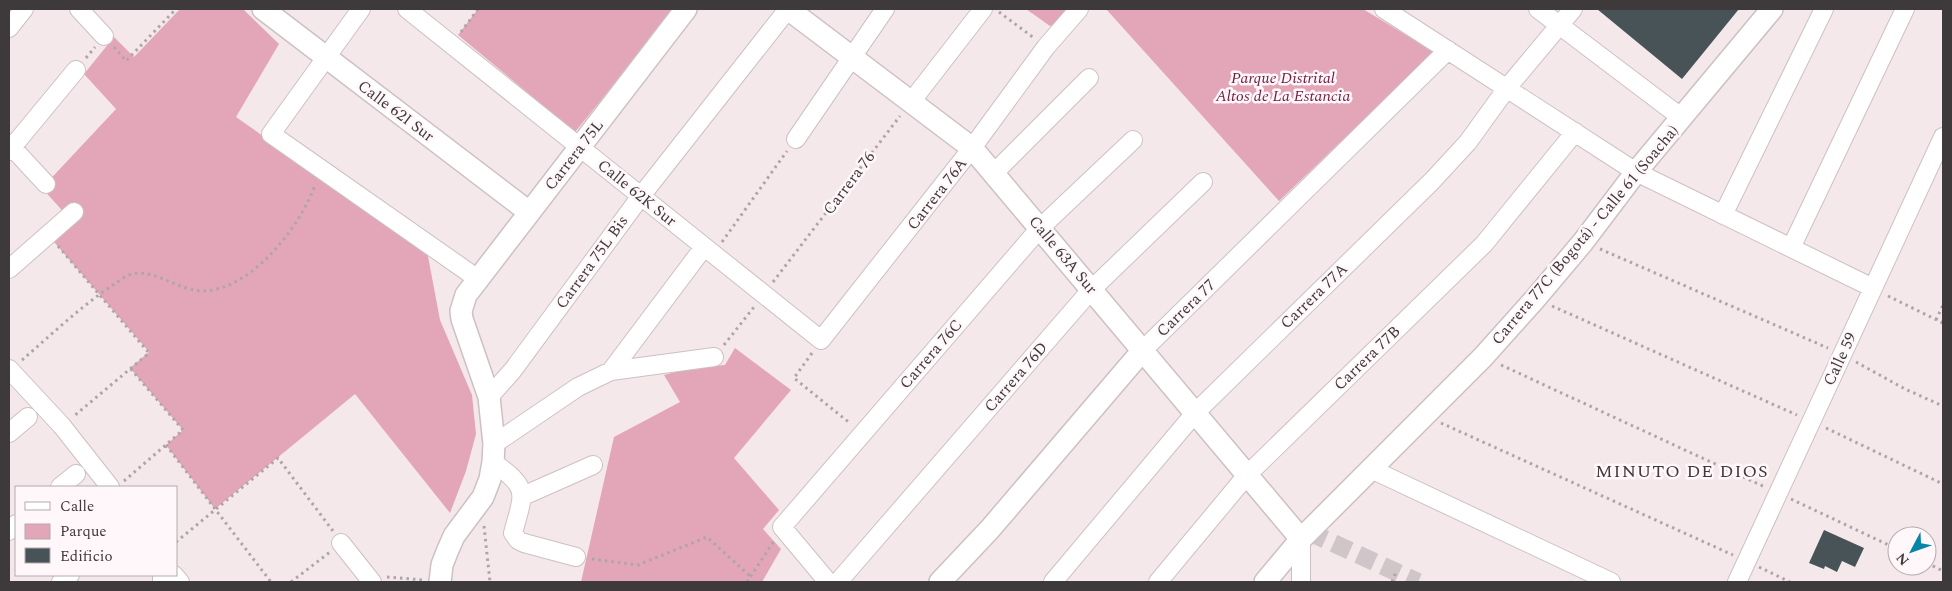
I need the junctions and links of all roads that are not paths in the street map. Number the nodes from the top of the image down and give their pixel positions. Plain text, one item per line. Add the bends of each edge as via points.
1 (24, 9) edge
2 (79, 9) edge
3 (263, 9) edge
4 (361, 9) edge
5 (407, 9) edge
6 (686, 9) edge
7 (788, 9) edge
8 (884, 9) edge
9 (983, 9) edge
10 (1079, 9) edge
11 (1384, 9) edge
12 (1538, 9) edge
13 (1573, 9) edge
14 (1772, 9) edge
15 (1824, 9) edge
16 (1905, 9) edge
17 (1560, 25) junction
18 (9, 28) edge
19 (104, 36) road end
20 (1448, 50) junction
21 (851, 56) junction
22 (326, 57) junction
23 (76, 70) road end
24 (1089, 78) dead end
25 (1507, 88) junction
26 (911, 102) junction
27 (1682, 118) junction
28 (1575, 132) junction
29 (1943, 136) edge
30 (796, 139) road end
31 (1133, 140) dead end
32 (10, 147) edge
33 (580, 147) junction
34 (972, 148) junction
35 (1636, 172) junction
36 (994, 173) junction
37 (1203, 182) dead end
38 (46, 184) dead end
39 (641, 196) junction
40 (74, 212) dead end
41 (530, 212) junction
42 (1723, 215) junction
43 (1040, 228) junction
44 (1791, 248) junction
45 (708, 250) junction
46 (9, 269) edge
47 (478, 279) junction
48 (1873, 288) junction
49 (1092, 290) junction
50 (821, 340) joint
51 (1143, 350) junction
52 (714, 357) road end
53 (9, 370) edge
54 (611, 371) junction
55 (489, 397) junction
56 (1195, 413) junction
57 (28, 416) dead end
58 (9, 433) edge
59 (494, 453) junction
60 (593, 466) dead end
61 (1371, 469) junction
62 (76, 474) dead end
63 (1247, 475) junction
64 (61, 486) edge
65 (109, 486) edge
66 (523, 496) junction
67 (1301, 540) junction
68 (341, 543) road end
69 (576, 557) road end
70 (370, 579) edge
71 (440, 582) edge
72 (828, 582) edge
73 (838, 582) edge
74 (940, 582) edge
75 (1053, 582) edge
76 (1158, 582) edge
77 (1265, 582) edge
78 (1301, 582) edge
79 (1611, 582) edge
80 (1737, 582) edge

1 - 18 street
2 - 19 street
3 - 22 street, Calle 62I Sur
4 - 22 street
5 - 33 street, Calle 62K Sur
6 - 33 street, Carrera 75L
7 - 21 street, Calle 63A Sur
7 - 39 street, Carrera 75L Bis
8 - 21 street
9 - 26 street
10 - 34 street, Carrera 76A via 1046,47
11 - 20 street
12 - 17 street
13 - 17 street, Carrera 77A
14 - 27 street, Carrera 77C (Bogotá) - Calle 61 (Soacha)
15 - 42 street
16 - 44 street
17 - 25 street, Carrera 77A
17 - 27 street
20 - 25 street
20 - 51 street, Carrera 77
21 - 26 street, Calle 63A Sur
21 - 30 street
22 - 41 street, Calle 62I Sur
22 - 47 street via 271,134
23 - 32 street
24 - 36 street
25 - 28 street
25 - 56 street, Carrera 77A via 1468,142 1432,181
26 - 34 street, Calle 63A Sur
27 - 35 street, Carrera 77C (Bogotá) - Calle 61 (Soacha)
28 - 35 street
28 - 63 street, Carrera 77B via 1484,244
29 - 48 street, Calle 59
31 - 43 street, Carrera 76C
32 - 38 street
33 - 39 street, Calle 62K Sur
33 - 41 street, Carrera 75L
34 - 36 street, Calle 63A Sur
34 - 50 street, Carrera 76A
35 - 42 street
35 - 61 street, Carrera 77C (Bogotá) - Calle 61 (Soacha) via 1535,299 1483,357
36 - 43 street, Calle 63A Sur
37 - 49 street, Carrera 76D
39 - 45 street, Calle 62K Sur
39 - 55 street, Carrera 75L Bis via 513,370
40 - 46 street
41 - 47 street, Carrera 75L
42 - 44 street
43 - 49 street, Calle 63A Sur
43 - 72 street, Carrera 76C via 782,527
44 - 48 street
45 - 50 street, Calle 62K Sur
45 - 54 street
47 - 55 street, Carrera 75L via 463,302 462,319
48 - 80 street, Calle 59
49 - 51 street, Calle 63A Sur
49 - 73 street, Carrera 76D
51 - 56 street, Calle 63A Sur
51 - 74 street, Carrera 77 via 990,529
52 - 54 street
53 - 65 street via 62,426
54 - 59 street via 578,387
55 - 59 street
56 - 63 street, Calle 63A Sur
56 - 75 street, Carrera 77A
57 - 58 street
59 - 66 street via 518,484
59 - 71 street via 483,497 454,536 442,566
60 - 66 street
61 - 67 street, Carrera 77C (Bogotá) - Calle 61 (Soacha)
61 - 79 street
62 - 64 street
63 - 67 street, Calle 63A Sur
63 - 76 street, Carrera 77B
66 - 69 street via 513,533 518,540
67 - 77 street, Carrera 77C (Bogotá) - Calle 61 (Soacha)
67 - 78 street
68 - 70 street

